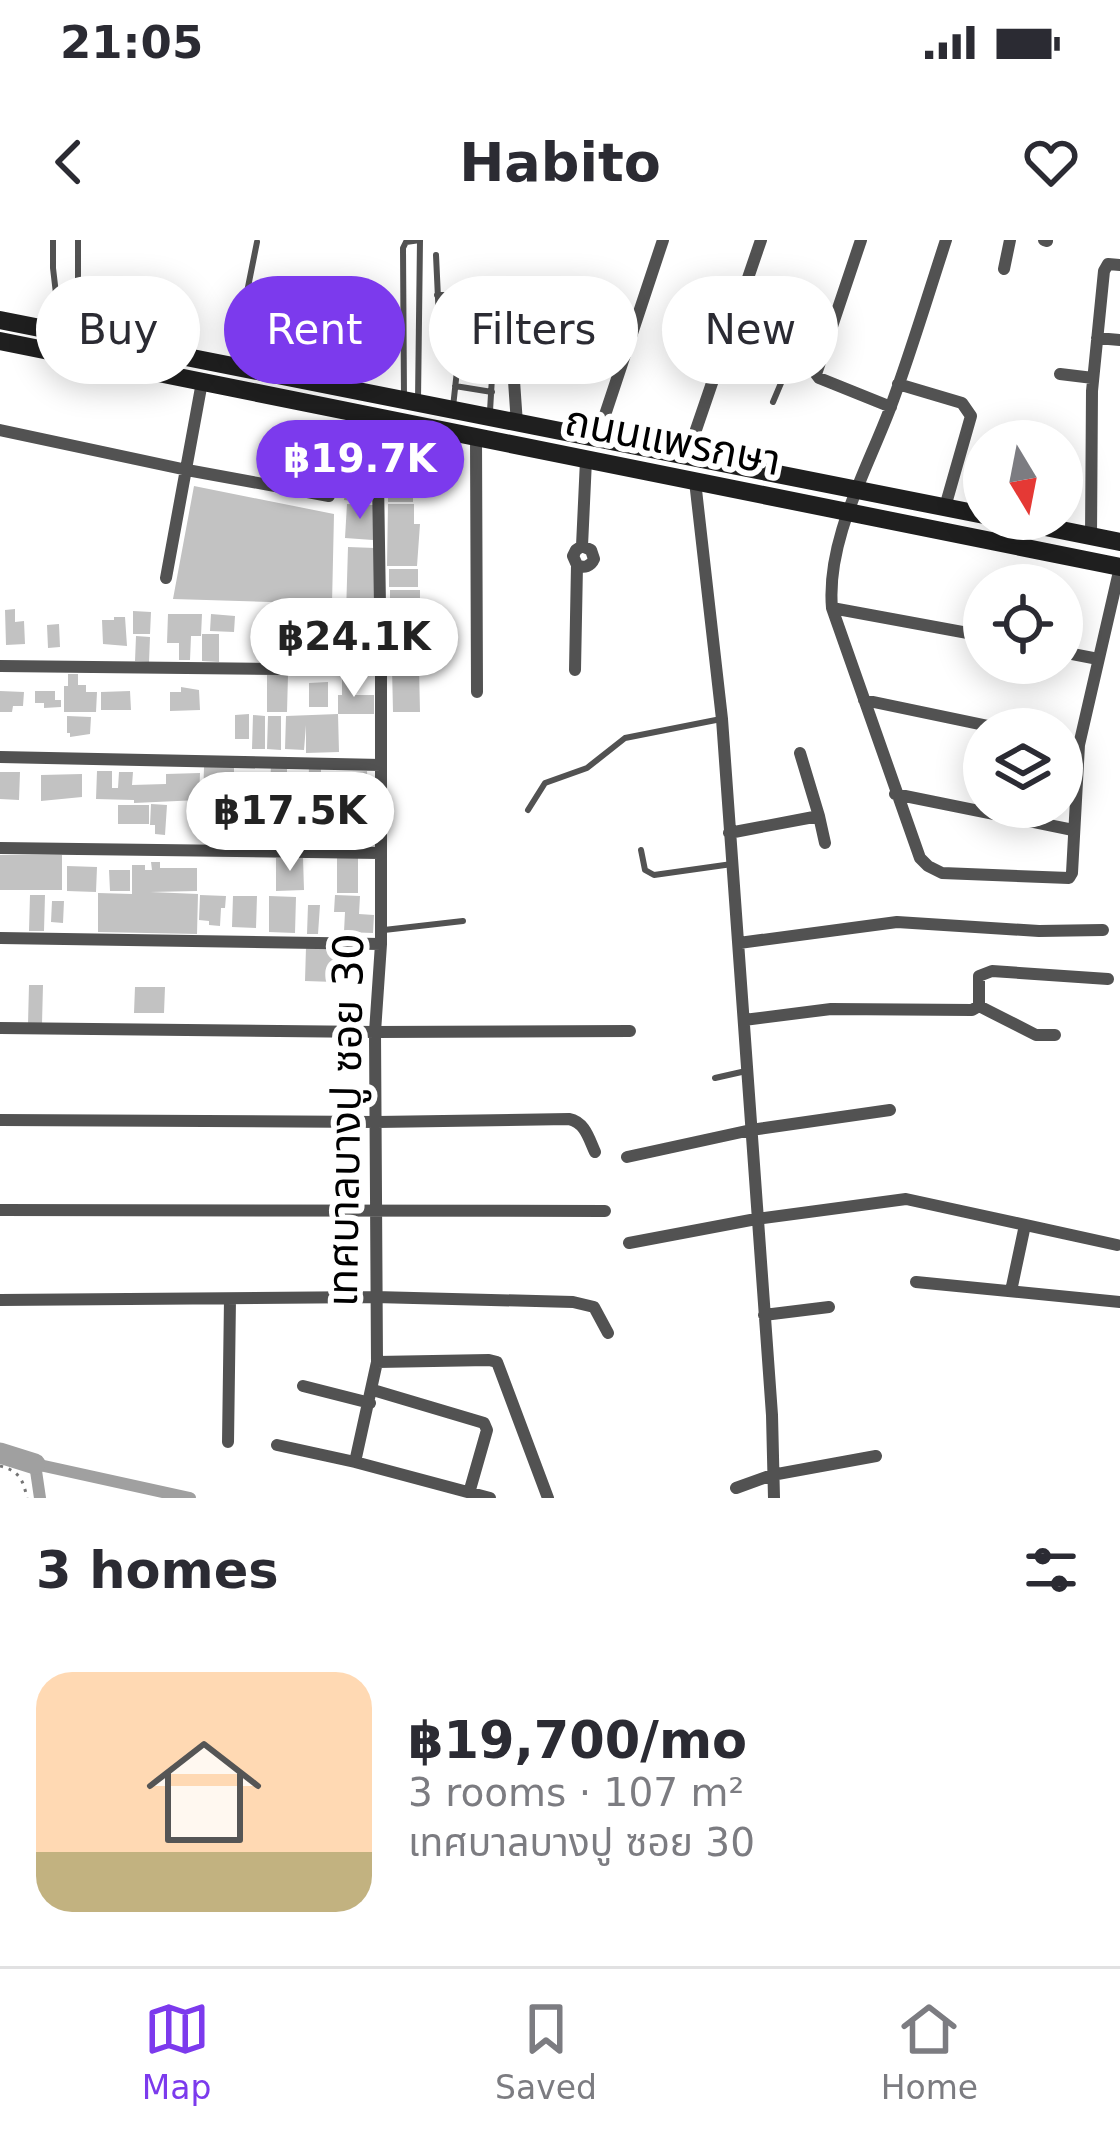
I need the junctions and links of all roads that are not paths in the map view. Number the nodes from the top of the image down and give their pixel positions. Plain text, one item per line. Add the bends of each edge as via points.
1 (53, 240) edge
2 (78, 240) edge
3 (420, 240) edge
4 (663, 240) edge
5 (760, 240) edge
6 (861, 240) edge
7 (946, 240) edge
8 (1010, 240) edge
9 (257, 242) edge
10 (436, 255) dead end
11 (1120, 266) edge
12 (1004, 269) dead end
13 (55, 276) edge
14 (75, 276) edge
15 (250, 276) edge
16 (437, 276) edge
17 (838, 305) edge
18 (0, 320) edge
19 (36, 327) edge
20 (1097, 338) junction
21 (0, 340) edge
22 (1120, 340) edge
23 (1060, 374) dead end
24 (1093, 378) junction
25 (202, 382) junction
26 (319, 384) edge
27 (492, 384) edge
28 (514, 384) edge
29 (781, 384) edge
30 (834, 384) edge
31 (898, 384) junction
32 (455, 386) joint
33 (492, 392) junction
34 (773, 402) dead end
35 (411, 403) junction
36 (891, 407) junction
37 (453, 410) junction
38 (377, 417) junction
39 (490, 419) junction
40 (517, 424) junction
41 (0, 430) edge
42 (476, 437) junction
43 (597, 440) junction
44 (687, 456) junction
45 (586, 460) junction
46 (187, 470) junction
47 (695, 481) junction
48 (856, 490) junction
49 (329, 496) dead end
50 (945, 507) junction
51 (963, 510) edge
52 (847, 512) junction
53 (1083, 534) edge
54 (1091, 536) junction
55 (1120, 542) edge
56 (1120, 567) edge
57 (166, 578) dead end
58 (832, 608) junction
59 (963, 632) edge
60 (1083, 656) edge
61 (1097, 659) junction
62 (0, 666) edge
63 (381, 670) junction
64 (575, 670) dead end
65 (477, 692) dead end
66 (864, 700) junction
67 (722, 719) junction
68 (963, 721) edge
69 (1083, 726) edge
70 (800, 753) dead end
71 (0, 757) edge
72 (380, 765) junction
73 (895, 794) junction
74 (528, 810) dead end
75 (819, 816) junction
76 (1073, 830) joint
77 (730, 833) junction
78 (825, 843) dead end
79 (0, 848) edge
80 (641, 850) dead end
81 (380, 853) junction
82 (732, 864) junction
83 (464, 921) dead end
84 (1102, 930) dead end
85 (381, 937) junction
86 (0, 938) edge
87 (739, 943) junction
88 (1108, 979) dead end
89 (979, 1006) junction
90 (744, 1020) junction
91 (0, 1028) edge
92 (631, 1031) dead end
93 (375, 1032) junction
94 (1055, 1035) dead end
95 (747, 1071) junction
96 (715, 1078) dead end
97 (890, 1110) dead end
98 (0, 1120) edge
99 (377, 1122) junction
100 (751, 1130) junction
101 (595, 1152) dead end
102 (627, 1157) dead end
103 (0, 1210) edge
104 (605, 1211) dead end
105 (378, 1212) junction
106 (756, 1219) junction
107 (1024, 1225) junction
108 (628, 1243) dead end
109 (1117, 1245) edge
110 (916, 1282) dead end
111 (1011, 1291) junction
112 (375, 1297) junction
113 (230, 1299) junction
114 (0, 1300) edge
115 (1119, 1302) edge
116 (829, 1306) dead end
117 (764, 1315) junction
118 (608, 1333) dead end
119 (377, 1362) junction
120 (303, 1386) dead end
121 (371, 1396) junction
122 (228, 1442) dead end
123 (277, 1445) dead end
124 (876, 1456) dead end
125 (355, 1462) junction
126 (772, 1475) junction
127 (736, 1488) dead end
128 (469, 1493) junction
129 (490, 1498) edge
130 (548, 1498) edge
131 (774, 1498) edge

1 - 13 lane
2 - 14 lane
3 - 35 lane
3 - 35 lane via 403,248
4 - 43 street
5 - 44 street
6 - 17 street
7 - 31 street
8 - 12 street
9 - 15 lane
10 - 16 lane
11 - 20 street via 1105,267
18 - 19 main road, ถนนแพรกษา
20 - 22 street
20 - 24 street
21 - 25 main road, ถนนแพรกษา
23 - 24 street
24 - 54 street
25 - 38 main road, ถนนแพรกษา
25 - 46 street
26 - 35 main road, ถนนแพรกษา
27 - 33 lane
28 - 40 street
29 - 34 lane
30 - 36 street
31 - 36 street
31 - 50 street via 962,403 971,416
32 - 33 lane
32 - 37 lane
33 - 39 lane
35 - 37 main road, ถนนแพรกษา
36 - 48 street
37 - 39 main road, ถนนแพรกษา
38 - 42 main road, ถนนแพรกษา
38 - 63 street, เทศบาลบางปู ซอย 30
39 - 40 main road, ถนนแพรกษา
40 - 43 main road, ถนนแพรกษา
41 - 46 street
42 - 45 main road, ถนนแพรกษา
42 - 65 street
43 - 44 main road, ถนนแพรกษา
44 - 48 main road, ถนนแพรกษา
45 - 47 main road, ถนนแพรกษา
45 - 64 street via 582,546 573,560
46 - 49 street
46 - 57 street
47 - 52 main road, ถนนแพรกษา
47 - 67 street
48 - 50 main road, ถนนแพรกษา
48 - 52 street
50 - 51 main road, ถนนแพรกษา
52 - 56 main road, ถนนแพรกษา
52 - 58 street
53 - 54 main road
54 - 55 main road
56 - 61 street
58 - 59 street
58 - 66 street
60 - 61 street
61 - 69 street
62 - 63 street
63 - 72 street, เทศบาลบางปู ซอย 30
66 - 68 street
66 - 73 street
67 - 74 lane via 625,738 597,762 544,783
67 - 77 street
70 - 75 street
71 - 72 street
72 - 81 street, เทศบาลบางปู ซอย 30
73 - 76 street
73 - 76 street via 920,858 943,873 1064,880 1072,873
75 - 77 street
75 - 78 street
77 - 82 street
79 - 81 street
80 - 82 lane via 654,875
81 - 85 street, เทศบาลบางปู ซอย 30
82 - 87 street
83 - 85 lane
84 - 87 street via 897,922
85 - 86 street
85 - 93 street, เทศบาลบางปู ซอย 30
87 - 90 street
88 - 89 street via 984,972
89 - 90 street
89 - 94 street via 1036,1035
90 - 95 street
91 - 93 street
92 - 93 street
93 - 99 street, เทศบาลบางปู ซอย 30
95 - 96 lane
95 - 100 street
97 - 100 street
98 - 99 street
99 - 101 street via 569,1119 582,1125
99 - 105 street, เทศบาลบางปู ซอย 30
100 - 102 street
100 - 106 street
103 - 105 street
104 - 105 street
105 - 112 street, เทศบาลบางปู ซอย 30
106 - 107 street via 906,1199
106 - 108 street
106 - 117 street
107 - 109 street
107 - 111 street
110 - 111 street
111 - 115 street
112 - 113 street
112 - 118 street via 573,1302 594,1307
112 - 119 street, เทศบาลบางปู ซอย 30
113 - 114 street
113 - 122 street
116 - 117 street
117 - 126 street
119 - 121 street, เทศบาลบางปู ซอย 30
119 - 130 street via 497,1362
120 - 121 street
121 - 125 street, เทศบาลบางปู ซอย 30
121 - 128 street via 484,1424
123 - 125 street
124 - 126 street
125 - 128 street
126 - 127 street
126 - 131 street
128 - 129 street

